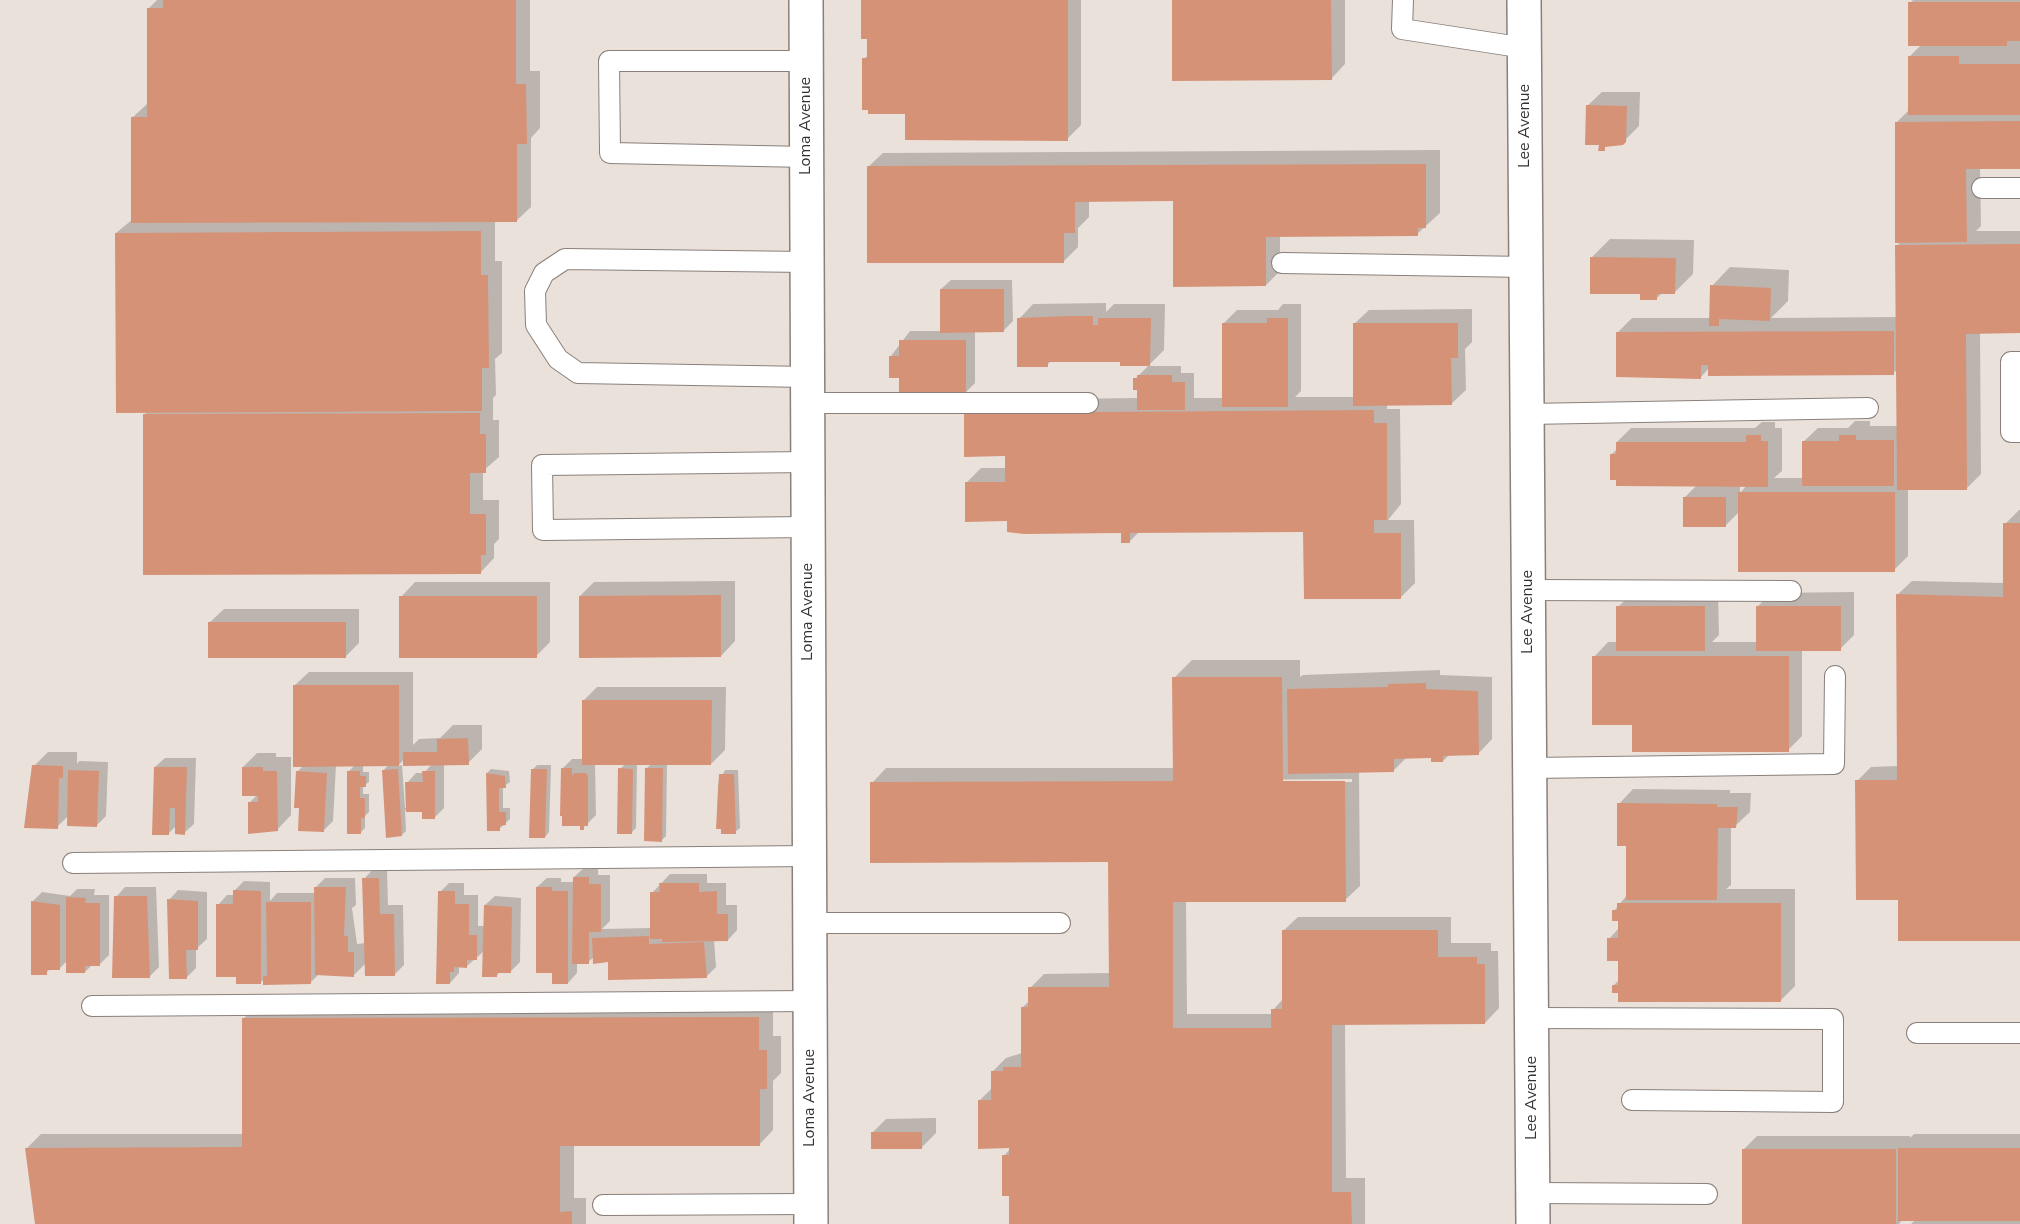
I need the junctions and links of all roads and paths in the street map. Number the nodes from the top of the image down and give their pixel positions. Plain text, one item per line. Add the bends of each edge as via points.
1 (806, 0) edge
2 (1403, 0) edge
3 (1524, 0) edge
4 (1525, 48) junction
5 (806, 61) junction
6 (807, 157) junction
7 (1982, 188) dead end
8 (2020, 188) edge
9 (807, 262) junction
10 (1282, 263) dead end
11 (1526, 267) junction
12 (2020, 362) edge
13 (807, 390) junction
14 (1088, 403) dead end
15 (1868, 408) dead end
16 (1527, 414) junction
17 (2020, 432) edge
18 (808, 462) junction
19 (807, 527) junction
20 (1528, 590) junction
21 (1791, 591) dead end
22 (1835, 676) dead end
23 (1530, 768) junction
24 (810, 856) junction
25 (73, 863) dead end
26 (810, 923) junction
27 (1060, 923) dead end
28 (810, 1001) junction
29 (92, 1006) dead end
30 (1532, 1018) junction
31 (1917, 1033) dead end
32 (2020, 1033) edge
33 (1632, 1100) dead end
34 (1707, 1194) dead end
35 (603, 1205) dead end
36 (1533, 1209) edge
37 (811, 1214) edge

1 - 5 street, Loma Avenue
2 - 4 lane via 1402,29
3 - 4 street, Lee Avenue
4 - 11 street, Lee Avenue
5 - 6 street, Loma Avenue
5 - 6 lane via 609,61 610,153
6 - 9 street, Loma Avenue
7 - 8 lane
9 - 13 street, Loma Avenue
9 - 13 lane via 565,259 544,273 535,291 536,325 558,359 578,373
10 - 11 lane
11 - 16 street, Lee Avenue
12 - 17 lane via 2011,362 2011,432
13 - 14 lane
13 - 18 street, Loma Avenue
15 - 16 lane
16 - 20 street, Lee Avenue
18 - 19 street, Loma Avenue
18 - 19 lane via 542,465 543,530
19 - 24 street, Loma Avenue
20 - 21 lane
20 - 23 street, Lee Avenue
22 - 23 lane via 1834,764
23 - 30 street, Lee Avenue
24 - 25 lane
24 - 26 street, Loma Avenue
26 - 27 lane
26 - 28 street, Loma Avenue
28 - 29 lane
28 - 37 street, Loma Avenue
30 - 33 lane via 1833,1019 1833,1102
30 - 36 street, Lee Avenue
31 - 32 lane
34 - 36 lane
35 - 37 lane

